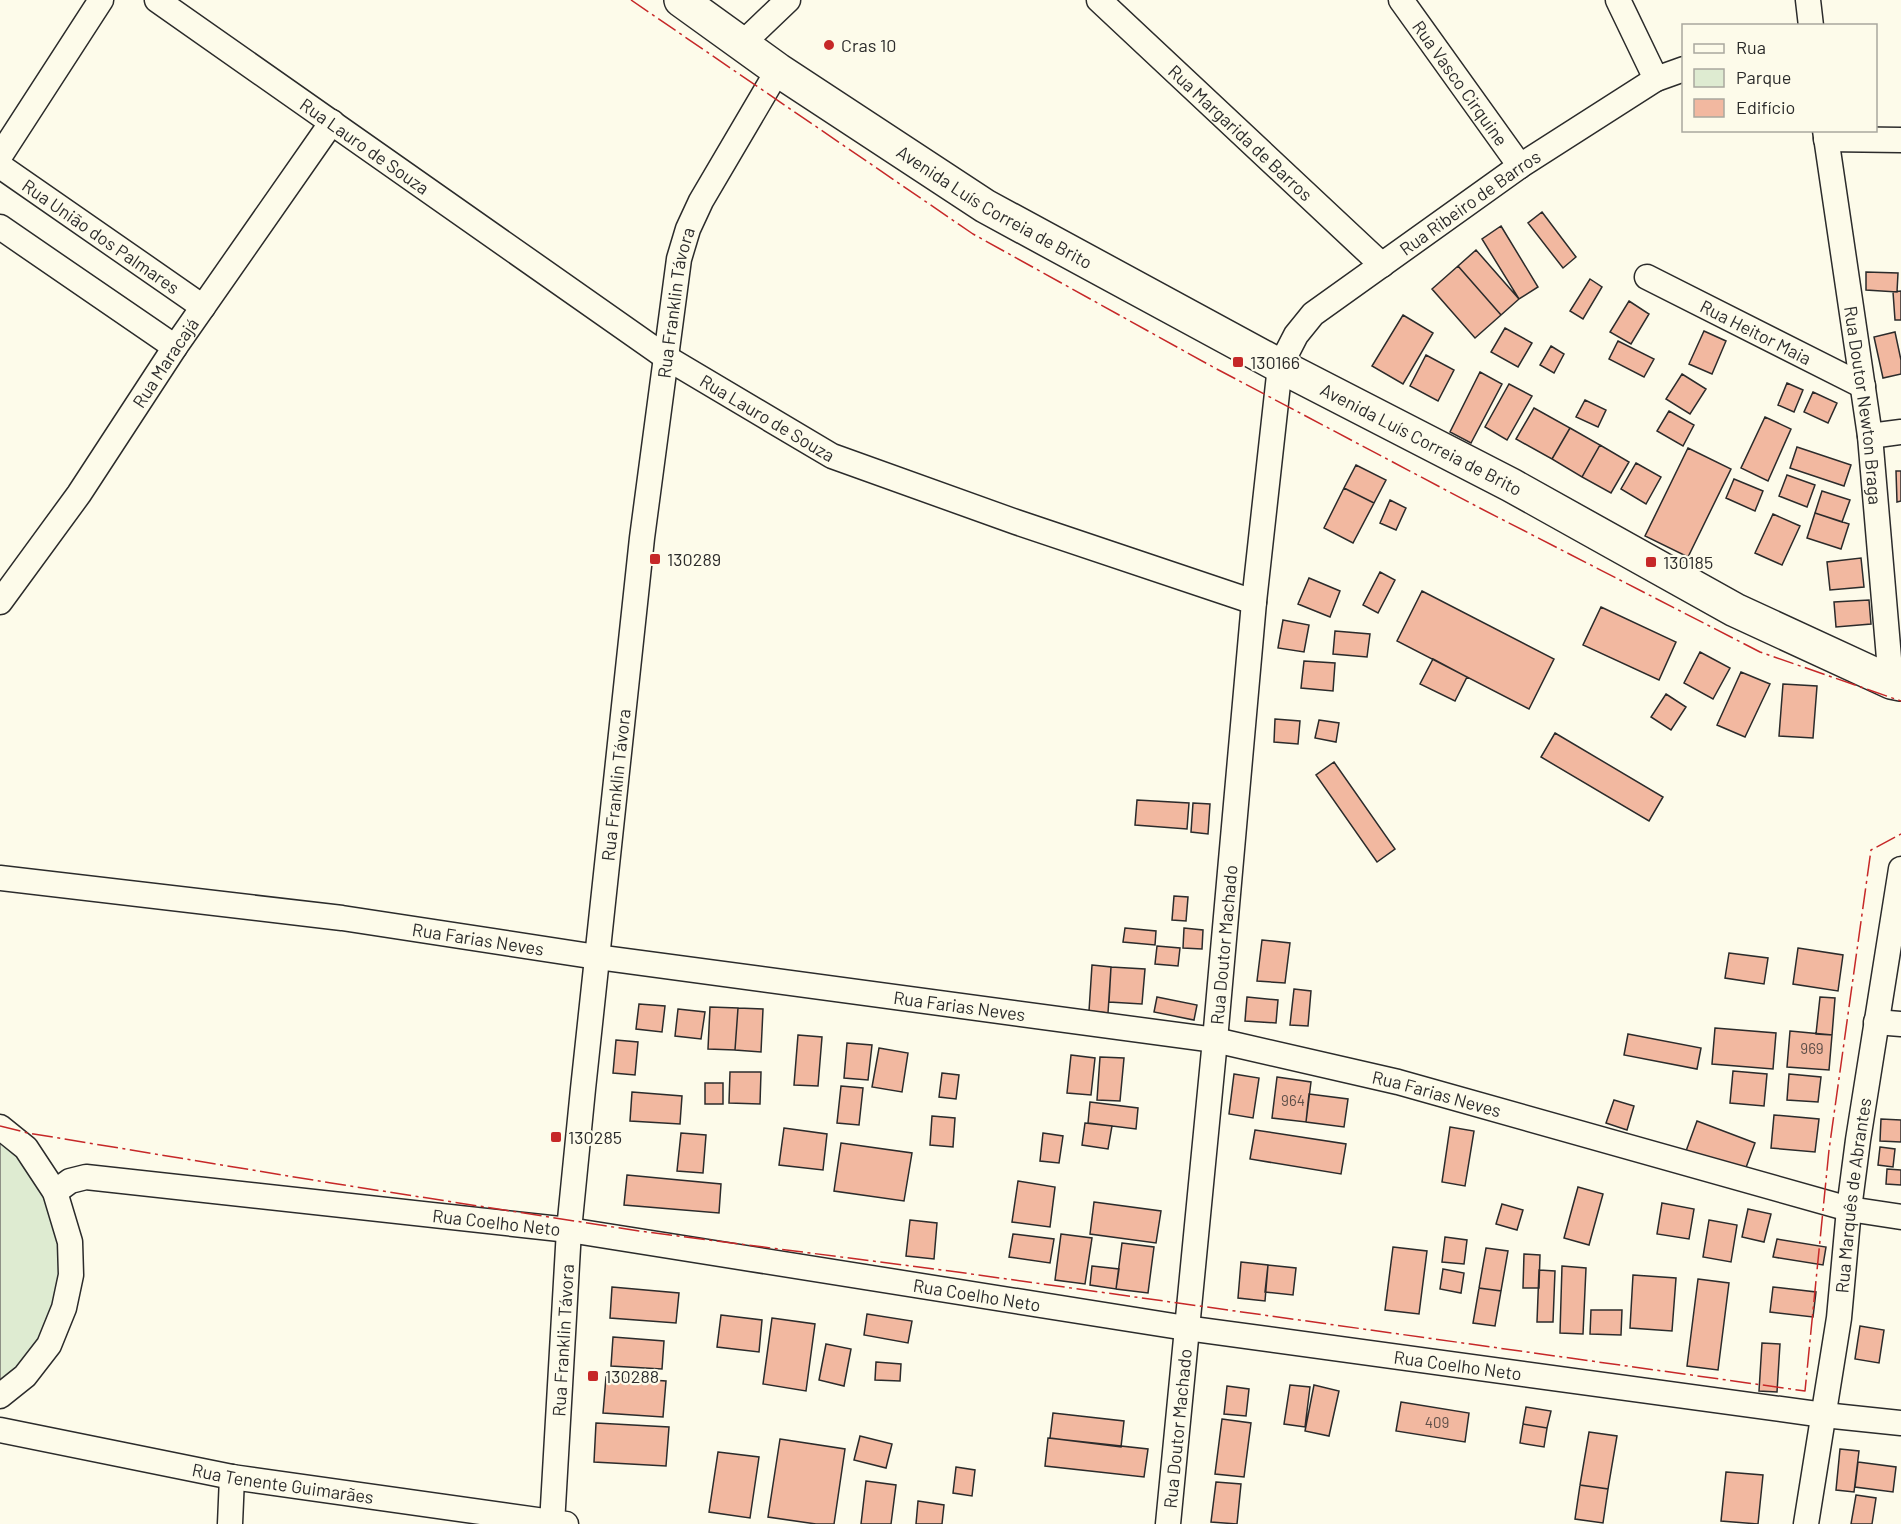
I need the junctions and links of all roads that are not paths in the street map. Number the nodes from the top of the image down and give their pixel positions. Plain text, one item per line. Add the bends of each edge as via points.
1 (101, 0) edge
2 (157, 0) edge
3 (681, 0) edge
4 (788, 0) edge
5 (1099, 0) edge
6 (1401, 0) edge
7 (1618, 0) edge
8 (1808, 0) edge
9 (1811, 24) edge
10 (742, 44) junction
11 (1682, 69) edge
12 (778, 70) junction
13 (1656, 79) junction
14 (332, 123) junction
15 (1826, 135) edge
16 (1901, 140) edge
17 (0, 156) edge
18 (0, 166) edge
19 (1520, 166) junction
20 (0, 227) edge
21 (1382, 265) junction
22 (1647, 277) dead end
23 (203, 307) junction
24 (175, 347) junction
25 (667, 358) junction
26 (1280, 366) junction
27 (1863, 386) junction
28 (1901, 432) edge
29 (1870, 436) junction
30 (0, 602) edge
31 (1254, 602) junction
32 (1896, 683) edge
33 (1901, 868) edge
34 (0, 879) edge
35 (597, 957) junction
36 (1876, 1022) junction
37 (1901, 1024) edge
38 (1215, 1040) junction
39 (0, 1126) edge
40 (56, 1191) junction
41 (1849, 1209) junction
42 (1901, 1217) edge
43 (569, 1230) junction
44 (1186, 1328) junction
45 (0, 1396) edge
46 (1824, 1415) junction
47 (1901, 1422) edge
48 (0, 1430) edge
49 (232, 1478) junction
50 (558, 1523) edge
51 (230, 1524) edge
52 (1168, 1524) edge
53 (1806, 1524) edge

1 - 17 street
2 - 14 street, Rua Lauro de Souza
3 - 10 main road, Avenida Luís Correia de Brito
4 - 10 street
5 - 21 street, Rua Margarida de Barros
6 - 19 street, Rua Vasco Cirquine
7 - 13 street
8 - 9 street
10 - 12 main road, Avenida Luís Correia de Brito
11 - 13 street, Rua Ribeiro de Barros
12 - 25 street, Rua Franklin Távora via 688,229 679,260
12 - 26 main road, Avenida Luís Correia de Brito via 985,206
13 - 19 street, Rua Ribeiro de Barros
14 - 23 street, Rua Maracajá
14 - 25 street, Rua Lauro de Souza
15 - 16 street
15 - 27 street, Rua Doutor Newton Braga
18 - 23 street, Rua União dos Palmares
19 - 21 street, Rua Ribeiro de Barros
20 - 24 street
21 - 26 street, Rua Ribeiro de Barros via 1312,314
22 - 27 street, Rua Heitor Maia
23 - 24 street, Rua Maracajá
24 - 30 street, Rua Maracajá via 79,494
25 - 31 street, Rua Lauro de Souza via 832,456
25 - 35 street, Rua Franklin Távora via 642,538
26 - 31 street, Rua Doutor Machado
26 - 32 main road, Avenida Luís Correia de Brito via 1511,485 1735,610
27 - 29 street, Rua Doutor Newton Braga
28 - 29 street
29 - 32 street, Rua Doutor Newton Braga
31 - 38 street, Rua Doutor Machado
33 - 36 street, Rua Marquês de Abrantes
34 - 35 street, Rua Farias Neves via 342,918
35 - 38 street, Rua Farias Neves
35 - 43 street, Rua Franklin Távora
36 - 37 street
36 - 41 street, Rua Marquês de Abrantes
38 - 41 street, Rua Farias Neves via 1398,1082
38 - 44 street, Rua Doutor Machado
39 - 40 street via 26,1148
40 - 43 street, Rua Coelho Neto via 70,1181 86,1177
40 - 45 street via 70,1242 71,1275 64,1308 49,1345 25,1376
41 - 42 street, Rua Farias Neves
41 - 46 street, Rua Marquês de Abrantes via 1839,1318
43 - 44 street, Rua Coelho Neto
43 - 50 street, Rua Franklin Távora
44 - 46 street, Rua Coelho Neto
44 - 52 street, Rua Doutor Machado
46 - 47 street, Rua Coelho Neto
46 - 53 street, Rua Marquês de Abrantes
48 - 49 street, Rua Tenente Guimarães
49 - 50 street, Rua Tenente Guimarães
49 - 51 street

